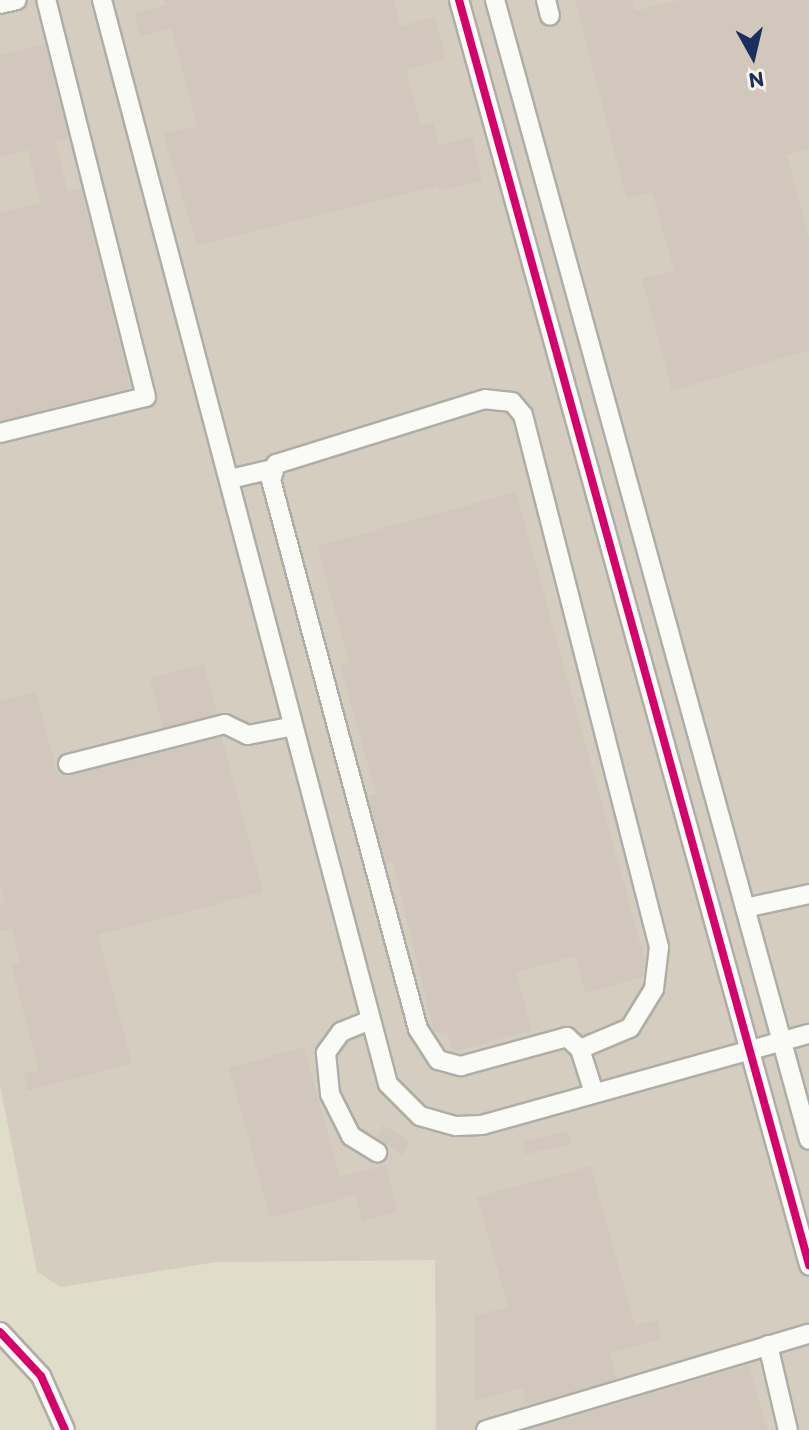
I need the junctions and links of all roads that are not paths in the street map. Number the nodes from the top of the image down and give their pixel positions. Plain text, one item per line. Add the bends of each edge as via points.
1 (17, 0) edge
2 (46, 0) edge
3 (102, 0) edge
4 (459, 0) edge
5 (495, 0) edge
6 (0, 4) edge
7 (565, 254) junction
8 (530, 263) junction
9 (0, 433) edge
10 (273, 469) junction
11 (230, 479) junction
12 (289, 727) junction
13 (68, 764) dead end
14 (809, 894) edge
15 (745, 908) junction
16 (368, 1021) junction
17 (809, 1034) edge
18 (782, 1042) junction
19 (580, 1049) junction
20 (750, 1051) junction
21 (594, 1093) junction
22 (809, 1140) edge
23 (377, 1152) dead end
24 (809, 1265) edge
25 (0, 1332) edge
26 (809, 1334) edge
27 (768, 1345) junction
28 (65, 1430) edge
29 (486, 1430) edge
30 (788, 1430) edge

1 - 6 street
2 - 9 street via 146,397
3 - 11 street
4 - 8 street
5 - 7 street
7 - 8 street
7 - 15 street
8 - 20 street
10 - 11 street
10 - 19 street via 271,480 418,1029 438,1060 450,1065 554,1038 567,1037
10 - 19 street via 285,460 485,399 512,402 523,415 659,947 654,989 630,1028
11 - 12 street
12 - 13 street via 248,735 225,724
12 - 16 street
14 - 15 street
15 - 18 street
16 - 21 street via 388,1084 412,1111 436,1122 482,1125
16 - 23 street via 341,1032 326,1053 330,1094 351,1136
17 - 18 street
18 - 20 street
18 - 22 street
19 - 21 street
20 - 21 street
20 - 24 street
25 - 28 street via 41,1376
26 - 27 street
27 - 29 street
27 - 30 street

